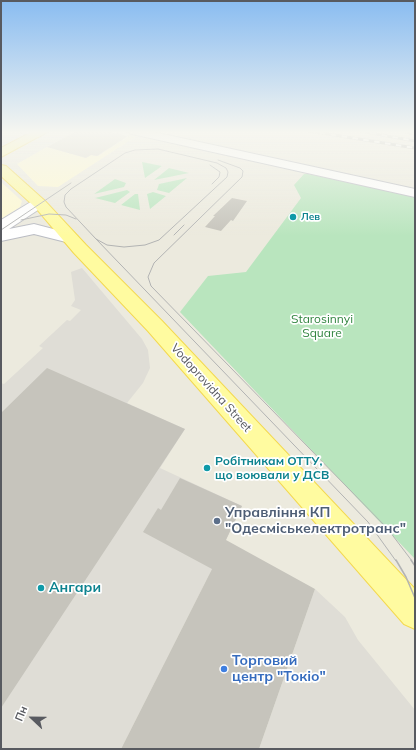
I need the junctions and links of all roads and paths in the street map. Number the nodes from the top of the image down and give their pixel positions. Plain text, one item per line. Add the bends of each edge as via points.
1 (292, 166) edge
2 (1, 169) edge
3 (415, 193) edge
4 (39, 203) junction
5 (1, 227) edge
6 (1, 236) edge
7 (70, 238) junction
8 (415, 613) edge

1 - 3 main road
2 - 4 main road, Vodoprovidna Street
4 - 5 main road
4 - 7 main road, Vodoprovidna Street
6 - 7 main road via 34,229
7 - 8 main road, Vodoprovidna Street via 155,326

